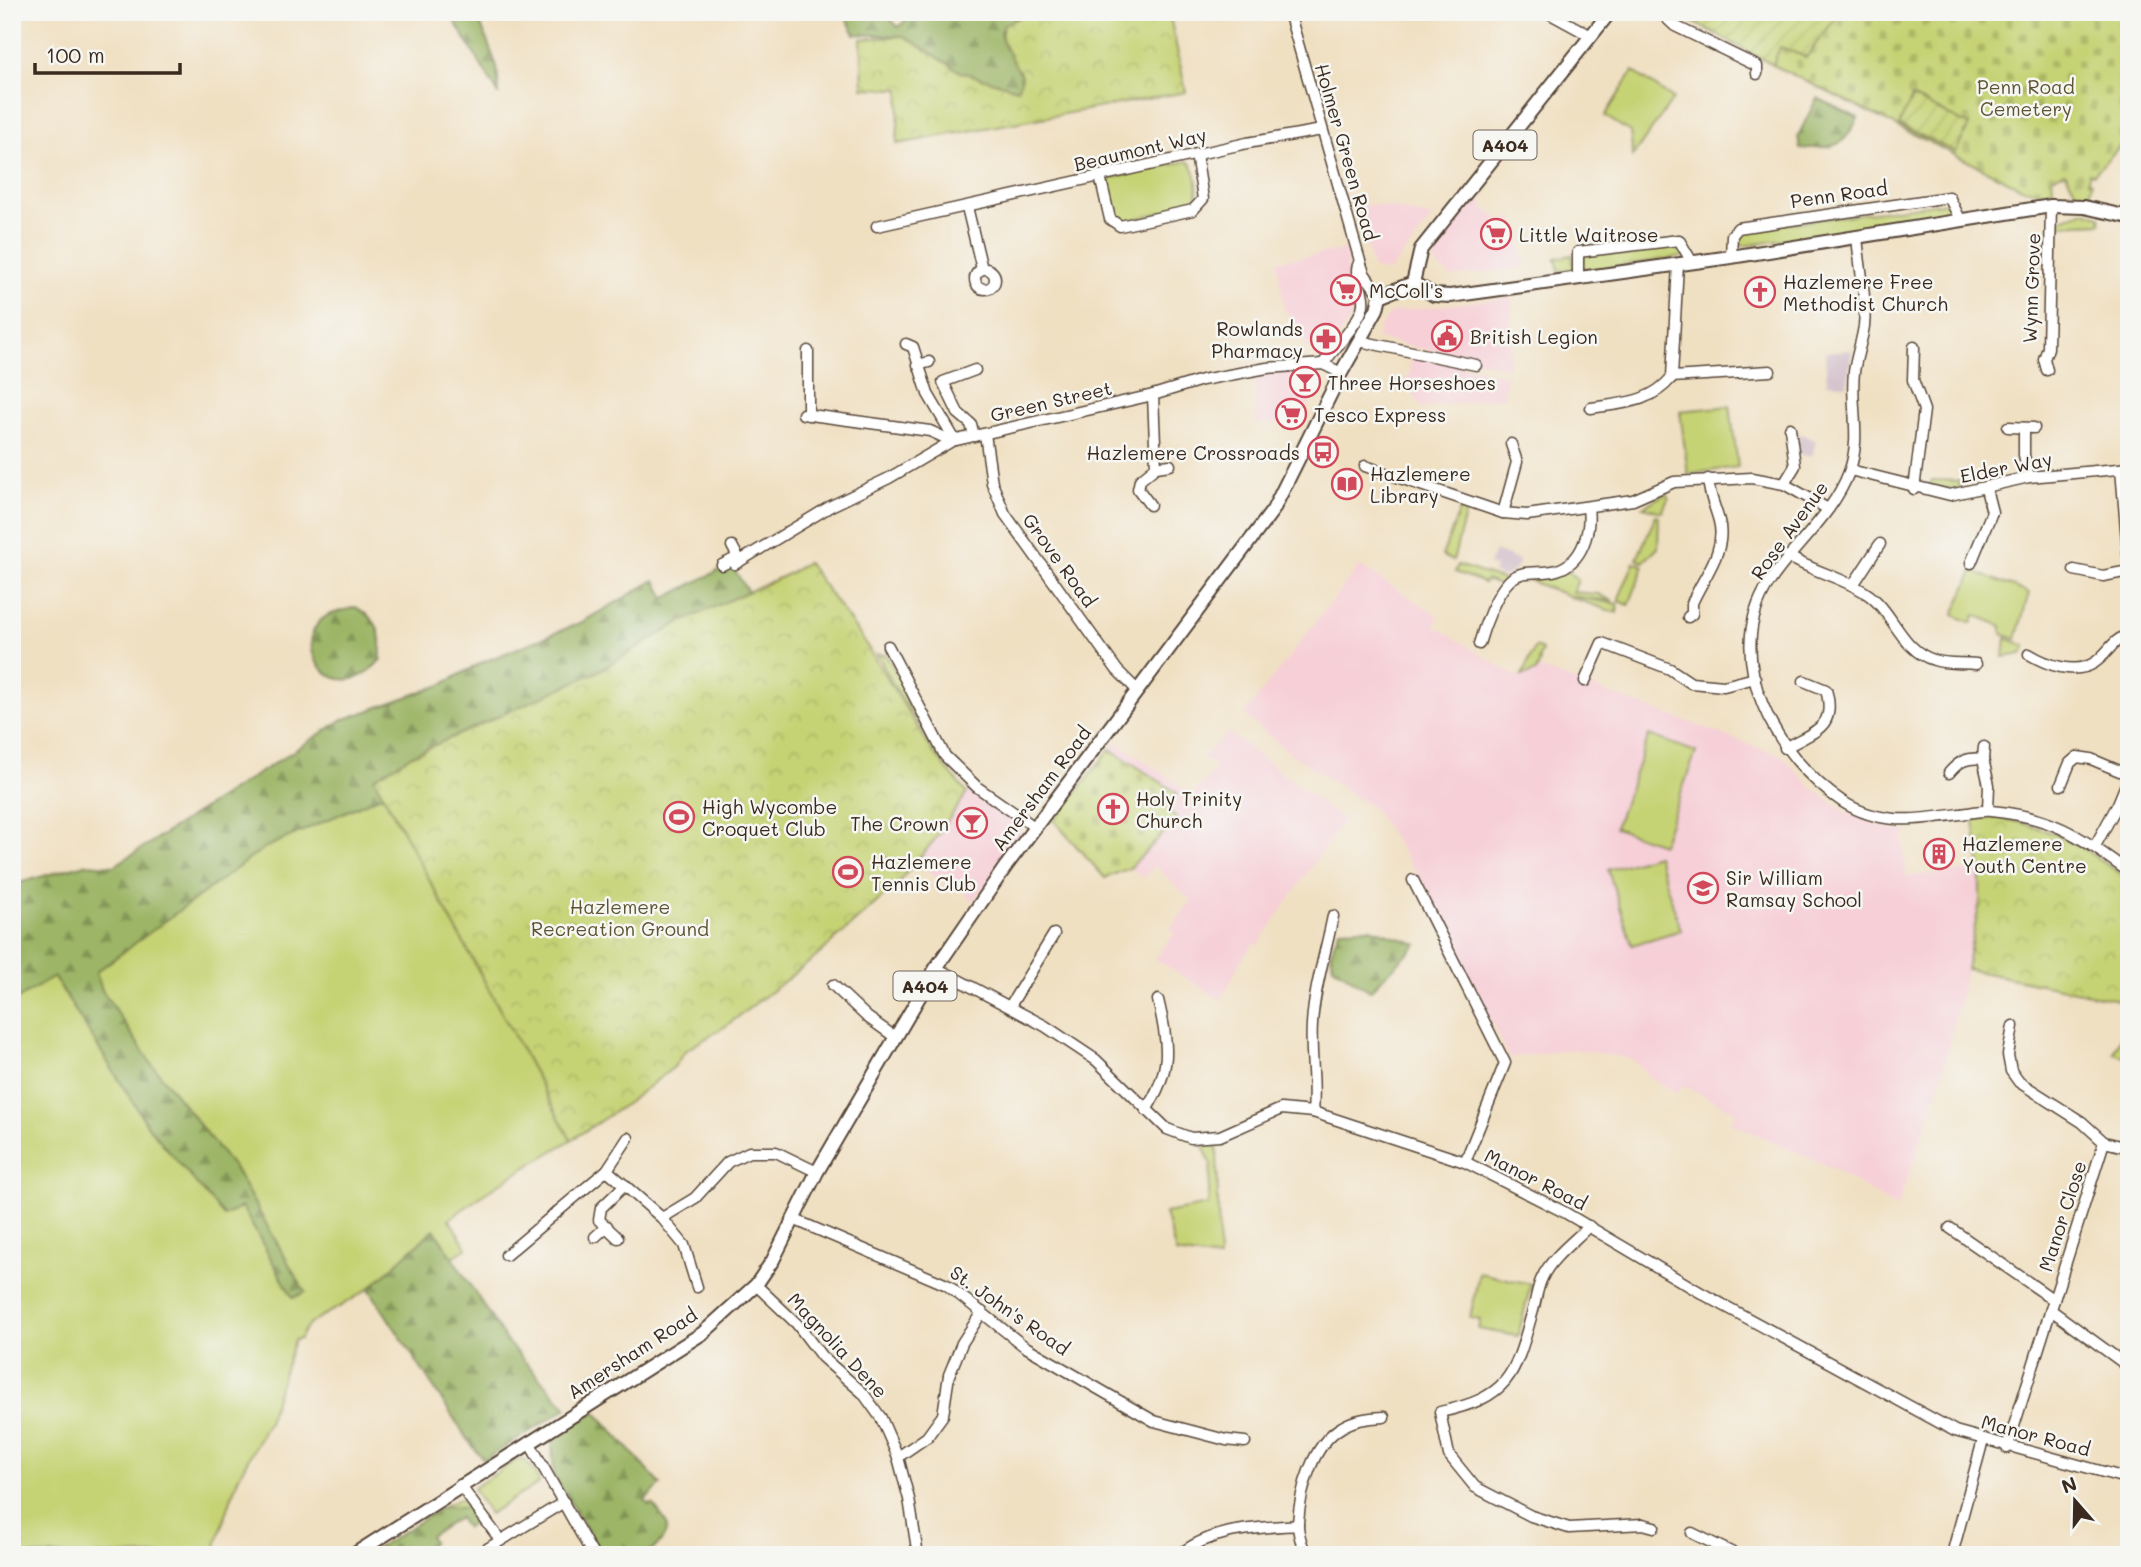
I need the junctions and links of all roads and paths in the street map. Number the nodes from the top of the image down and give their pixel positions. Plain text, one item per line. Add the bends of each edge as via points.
1 (1289, 12) edge
2 (1546, 12) edge
3 (1610, 12) edge
4 (1660, 12) edge
5 (1591, 36) junction
6 (1757, 74) dead end
7 (1322, 130) junction
8 (1196, 154) junction
9 (1100, 176) junction
10 (2051, 206) junction
11 (967, 207) junction
12 (2129, 218) edge
13 (1961, 221) junction
14 (877, 226) dead end
15 (1857, 236) junction
16 (1731, 257) junction
17 (1360, 261) junction
18 (1692, 262) junction
19 (1678, 264) junction
20 (982, 269) dead end
21 (1578, 278) junction
22 (1413, 283) junction
23 (1380, 296) junction
24 (1359, 341) junction
25 (906, 344) dead end
26 (1914, 347) dead end
27 (808, 351) dead end
28 (929, 362) dead end
29 (1323, 364) junction
30 (918, 365) junction
31 (1476, 365) dead end
32 (975, 370) dead end
33 (2047, 370) dead end
34 (1770, 371) dead end
35 (1340, 373) junction
36 (1672, 377) junction
37 (1153, 395) junction
38 (1591, 408) dead end
39 (2008, 426) dead end
40 (1790, 428) dead end
41 (980, 435) junction
42 (954, 441) junction
43 (1511, 444) dead end
44 (1170, 466) dead end
45 (1365, 466) dead end
46 (1156, 467) junction
47 (2125, 469) edge
48 (1850, 470) junction
49 (2029, 477) junction
50 (1709, 479) junction
51 (1784, 484) junction
52 (1914, 489) junction
53 (1986, 489) junction
54 (1150, 505) dead end
55 (1588, 507) junction
56 (1828, 509) junction
57 (1503, 513) junction
58 (1880, 544) dead end
59 (732, 546) dead end
60 (2127, 546) edge
61 (1788, 556) junction
62 (740, 561) junction
63 (1971, 563) dead end
64 (722, 565) dead end
65 (2129, 565) edge
66 (2074, 570) dead end
67 (2129, 571) edge
68 (1853, 585) junction
69 (1688, 617) dead end
70 (2129, 634) edge
71 (1479, 644) dead end
72 (888, 646) dead end
73 (2029, 654) dead end
74 (1976, 664) dead end
75 (1755, 678) junction
76 (1585, 681) dead end
77 (1804, 681) dead end
78 (1138, 691) junction
79 (1984, 747) dead end
80 (1785, 748) junction
81 (1983, 759) junction
82 (1949, 773) dead end
83 (2129, 776) edge
84 (2061, 785) dead end
85 (2118, 804) junction
86 (2129, 808) edge
87 (1988, 810) junction
88 (1036, 828) junction
89 (2095, 846) junction
90 (2129, 872) edge
91 (1413, 880) dead end
92 (1333, 916) dead end
93 (1054, 934) dead end
94 (936, 968) junction
95 (833, 985) dead end
96 (1158, 1000) dead end
97 (1010, 1006) junction
98 (2013, 1026) dead end
99 (895, 1037) junction
100 (1146, 1110) junction
101 (1312, 1112) junction
102 (628, 1138) dead end
103 (2104, 1142) junction
104 (2129, 1148) edge
105 (1465, 1162) junction
106 (607, 1170) junction
107 (817, 1172) junction
108 (625, 1185) junction
109 (662, 1218) junction
110 (793, 1219) junction
111 (607, 1226) junction
112 (1589, 1226) junction
113 (1950, 1228) dead end
114 (595, 1237) dead end
115 (618, 1238) dead end
116 (506, 1255) dead end
117 (756, 1285) junction
118 (697, 1287) dead end
119 (2052, 1305) junction
120 (982, 1312) junction
121 (2129, 1367) edge
122 (1384, 1416) dead end
123 (1983, 1440) junction
124 (528, 1442) junction
125 (1245, 1442) dead end
126 (2007, 1448) junction
127 (898, 1457) junction
128 (2129, 1479) edge
129 (460, 1485) junction
130 (564, 1502) junction
131 (1297, 1525) junction
132 (1654, 1527) dead end
133 (1692, 1533) dead end
134 (500, 1540) junction
135 (1954, 1547) dead end
136 (353, 1555) edge
137 (477, 1555) edge
138 (593, 1555) edge
139 (918, 1555) edge
140 (1179, 1555) edge
141 (1306, 1555) edge
142 (1737, 1555) edge

1 - 7 street, Holmer Green Road
2 - 5 street
3 - 5 main road, A404
4 - 6 street via 1675,26 1757,66
5 - 22 main road, A404 via 1421,249
7 - 8 street, Beaumont Way
7 - 17 street, Holmer Green Road
8 - 9 street, Beaumont Way
8 - 9 street via 1203,199 1193,210 1121,226 1110,219
9 - 11 street, Beaumont Way
10 - 12 main road via 2084,207
10 - 13 main road
10 - 33 street, Wynn Grove
11 - 14 street, Beaumont Way
11 - 20 street
13 - 15 main road
13 - 16 street, Penn Road via 1949,197 1738,228 1732,235
15 - 16 main road
15 - 48 street, Rose Avenue via 1864,324 1854,373 1857,429
16 - 18 main road
17 - 23 street, Holmer Green Road
17 - 29 street via 1356,273 1362,309
18 - 19 main road
18 - 21 street via 1679,240 1578,253
19 - 21 main road
19 - 36 street
21 - 22 main road via 1450,296 1434,295
22 - 23 main road
23 - 24 main road, Amersham Road / A404
24 - 31 street
24 - 35 main road, Amersham Road / A404
25 - 30 street via 913,347
26 - 52 street via 1913,380 1924,410
27 - 42 street via 805,414 930,431
28 - 30 street
29 - 35 street
29 - 37 street, Green Street via 1267,368
30 - 42 street
32 - 41 street via 943,382 958,413
34 - 36 street
35 - 78 main road, Amersham Road / A404 via 1273,510
36 - 38 street via 1661,391 1643,400
37 - 41 street, Green Street
37 - 46 street
39 - 49 street via 2029,428 2024,455
40 - 51 street via 1795,466
41 - 42 street, Green Street
41 - 78 street, Grove Road via 1005,514 1117,670
42 - 62 street, Green Street
43 - 57 street via 1517,462
44 - 46 street
45 - 57 street
46 - 54 street via 1140,480 1138,489
47 - 49 street, Elder Way
47 - 60 street
48 - 52 street, Elder Way
48 - 56 street, Rose Avenue
49 - 53 street, Elder Way
50 - 51 street via 1752,478
50 - 55 street via 1674,482 1633,500
50 - 69 street via 1709,498 1720,523 1721,543
51 - 56 street
52 - 53 street, Elder Way via 1950,495
53 - 63 street via 1992,512
55 - 57 street via 1527,515
55 - 71 street via 1590,524 1575,559 1557,570 1523,573 1508,581
56 - 61 street, Rose Avenue
58 - 68 street
59 - 62 street
60 - 65 street
61 - 68 street via 1808,569
61 - 75 street, Rose Avenue via 1754,614
62 - 64 street, Green Street
66 - 67 street via 2104,576
68 - 74 street via 1878,601 1908,644 1930,660
70 - 73 street via 2121,636 2095,663 2081,668 2064,668
72 - 88 street via 945,756 977,787
75 - 76 street via 1724,686 1691,684 1670,669 1602,643
75 - 80 street, Rose Avenue
77 - 80 street via 1826,690 1832,710 1826,723
78 - 88 main road, Amersham Road / A404
79 - 81 street
80 - 87 street, Rose Avenue via 1843,802 1879,818 1904,822
81 - 82 street via 1957,762
81 - 87 street
83 - 84 street via 2077,757
83 - 85 street
85 - 86 street
85 - 89 street
87 - 89 street, Rose Avenue via 2049,821
88 - 94 main road, Amersham Road / A404
89 - 90 street, Rose Avenue
91 - 105 street via 1505,1063
92 - 101 street via 1312,1020 1316,1083
93 - 97 street
94 - 97 street, Manor Road
94 - 99 main road, Amersham Road / A404
95 - 99 street
96 - 100 street via 1168,1061 1160,1088
97 - 100 street, Manor Road via 1096,1060
98 - 103 street, Manor Close via 2008,1055 2019,1082 2082,1122
99 - 107 main road, Amersham Road / A404
100 - 101 street, Manor Road via 1167,1129 1191,1138 1220,1136 1281,1109
101 - 105 street, Manor Road
102 - 106 street
103 - 104 street, Manor Close
103 - 119 street, Manor Close
105 - 112 street, Manor Road
106 - 108 street
106 - 116 street
107 - 109 street via 776,1152 749,1152 728,1162 695,1198
107 - 110 main road, Amersham Road / A404
108 - 109 street
108 - 111 street via 601,1208 600,1220
109 - 118 street via 684,1245
110 - 117 main road, Amersham Road / A404
110 - 120 street, St. John's Road via 947,1285
111 - 114 street
111 - 115 street
112 - 123 street, Manor Road via 1821,1359 1955,1431
112 - 132 street via 1541,1279 1518,1365 1502,1387 1470,1406 1440,1412 1442,1423 1450,1455 1475,1488 1531,1516 1569,1528
113 - 119 street, Manor Close
117 - 124 main road, Amersham Road / A404 via 703,1333
117 - 127 street, Magnolia Dene via 797,1324 822,1357 863,1393 881,1418
119 - 121 street, Manor Close
119 - 126 street, Manor Close
120 - 125 street, St. John's Road via 1024,1346 1154,1421
120 - 127 street via 949,1375 943,1415 927,1437
122 - 131 street via 1340,1427 1318,1448
123 - 126 street, Manor Road
123 - 135 street
124 - 129 main road, Amersham Road / A404
124 - 130 street
126 - 128 street, Manor Road
127 - 139 street, Magnolia Dene
129 - 134 street
129 - 136 main road, Amersham Road / A404
130 - 134 street
130 - 138 street
131 - 140 street via 1220,1534
131 - 141 street
133 - 142 street
134 - 137 street

